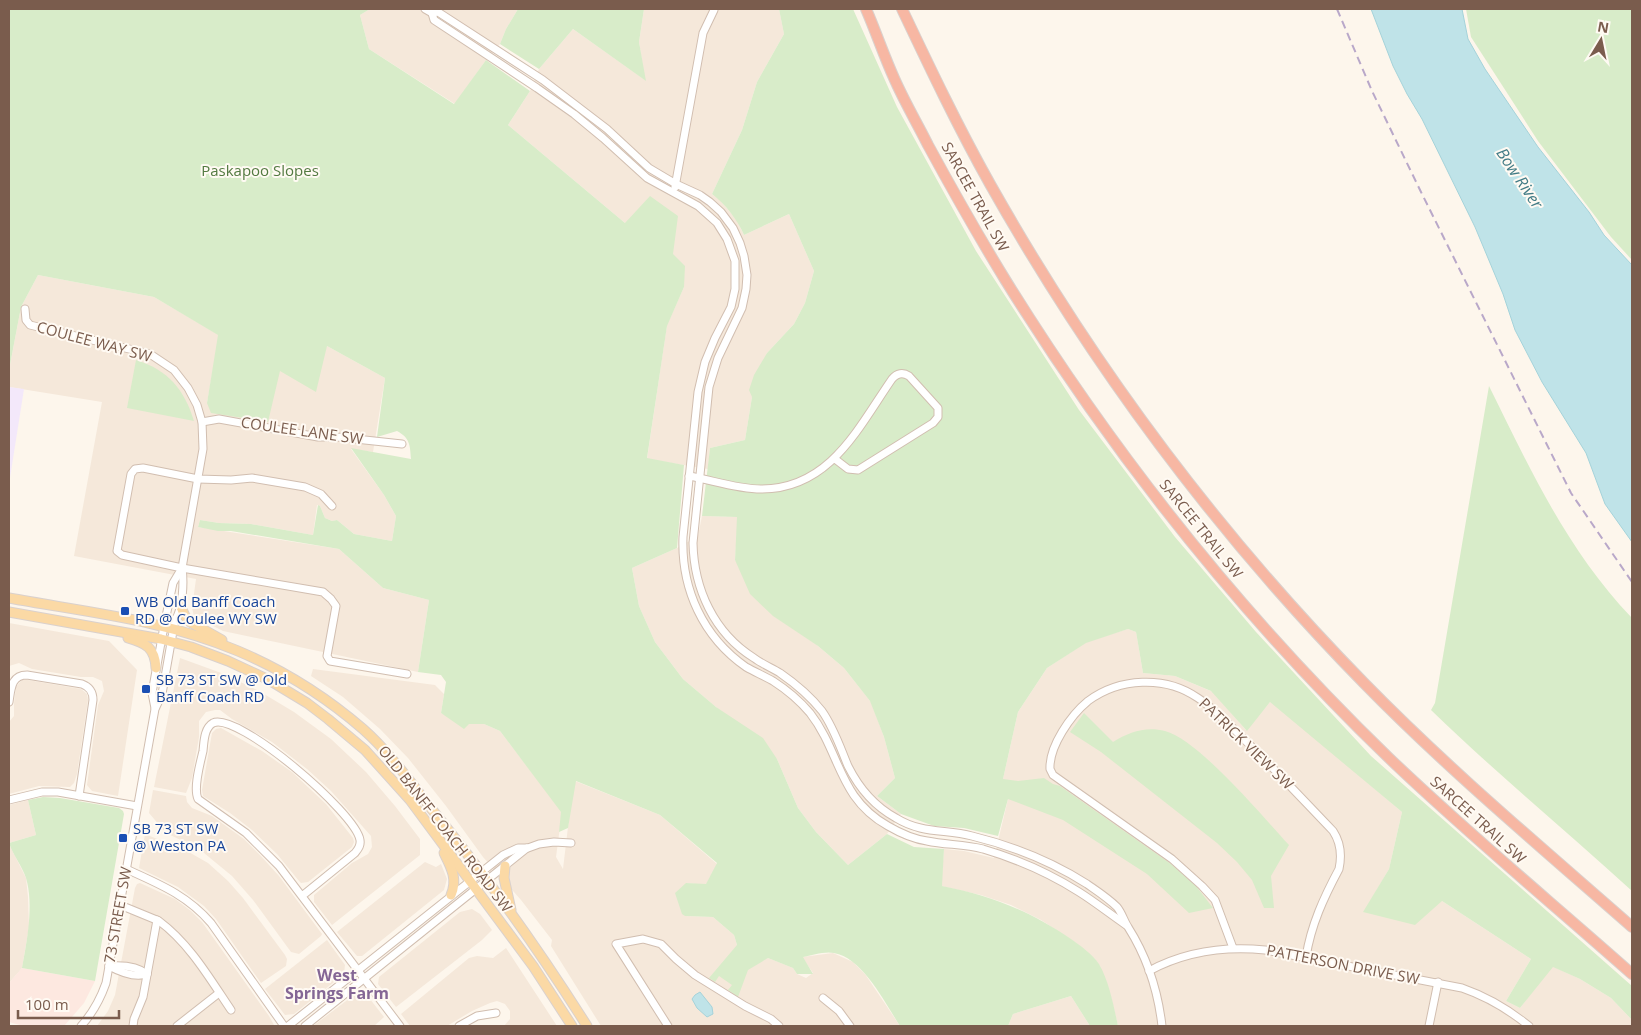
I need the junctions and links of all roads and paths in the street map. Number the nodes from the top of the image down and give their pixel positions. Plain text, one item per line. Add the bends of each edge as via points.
1 (860, 9) edge
2 (866, 9) edge
3 (902, 9) edge
4 (714, 10) edge
5 (428, 11) edge
6 (894, 78) junction
7 (543, 80) junction
8 (537, 88) junction
9 (676, 184) junction
10 (673, 193) junction
11 (746, 271) junction
12 (736, 272) junction
13 (25, 309) dead end
14 (705, 362) junction
15 (715, 366) junction
16 (202, 422) junction
17 (402, 444) dead end
18 (835, 459) junction
19 (689, 476) junction
20 (198, 478) junction
21 (700, 478) junction
22 (332, 506) dead end
23 (182, 568) junction
24 (9, 598) edge
25 (706, 603) junction
26 (180, 605) junction
27 (696, 607) junction
28 (9, 612) edge
29 (164, 626) junction
30 (96, 628) junction
31 (174, 629) junction
32 (161, 639) junction
33 (172, 641) junction
34 (250, 656) junction
35 (156, 668) junction
36 (407, 674) dead end
37 (800, 687) junction
38 (793, 696) junction
39 (9, 702) edge
40 (155, 709) junction
41 (79, 796) junction
42 (9, 800) edge
43 (137, 806) junction
44 (431, 828) junction
45 (571, 844) dead end
46 (528, 848) junction
47 (505, 866) junction
48 (126, 869) junction
49 (480, 871) junction
50 (470, 880) junction
51 (487, 880) junction
52 (476, 889) junction
53 (451, 895) junction
54 (302, 896) junction
55 (120, 905) junction
56 (512, 915) junction
57 (157, 920) junction
58 (1128, 926) junction
59 (1632, 927) edge
60 (1233, 948) junction
61 (1306, 957) junction
62 (109, 966) junction
63 (358, 970) junction
64 (1149, 971) junction
65 (147, 974) junction
66 (1632, 974) edge
67 (364, 978) junction
68 (1438, 982) junction
69 (219, 993) junction
70 (823, 998) dead end
71 (231, 1010) dead end
72 (496, 1013) dead end
73 (81, 1026) edge
74 (133, 1026) edge
75 (177, 1026) edge
76 (284, 1026) edge
77 (288, 1026) edge
78 (305, 1026) edge
79 (400, 1026) edge
80 (459, 1026) edge
81 (572, 1026) edge
82 (587, 1026) edge
83 (668, 1026) edge
84 (779, 1026) edge
85 (850, 1026) edge
86 (1162, 1026) edge
87 (1430, 1026) edge
88 (1529, 1026) edge

1 - 6 highway
2 - 6 highway, SARCEE TRAIL SW
3 - 59 highway, SARCEE TRAIL SW via 989,182 1024,242 1099,358 1167,454 1272,582 1364,684 1474,788
4 - 9 street via 703,33
5 - 7 street via 438,12
5 - 8 street via 434,20
6 - 66 highway, SARCEE TRAIL SW via 942,171 1044,340 1130,465 1226,586 1308,676 1395,764
7 - 8 street
7 - 9 street via 607,128 649,168
8 - 10 street via 574,114 641,173
9 - 10 street
9 - 11 street via 700,195 726,217 740,242
10 - 12 street via 698,206 717,223 729,244
11 - 12 street
11 - 15 street via 742,308
12 - 14 street via 731,307
13 - 16 street, COULEE WAY SW via 30,325 150,354 174,370 188,388
14 - 15 street
14 - 19 street via 696,403
15 - 21 street via 706,405
16 - 17 street, COULEE LANE SW via 219,419 318,437
16 - 20 street, COULEE WAY SW via 203,448
18 - 18 street via 892,378 899,374 909,376 938,408 938,417 933,423 858,470 848,469
18 - 21 street via 802,481 773,488 750,488
19 - 21 street
19 - 27 street via 683,551 686,578
20 - 22 street via 252,478 305,487 321,494
20 - 23 street, COULEE WAY SW
20 - 23 street via 135,469 131,474 117,544 116,551 122,555
21 - 25 street via 693,548 696,575
23 - 26 street, 73 STREET SW via 184,585
23 - 29 street, 73 STREET SW via 173,583
23 - 36 street via 324,592 336,606 327,656 330,661
24 - 29 main road, OLD BANFF COACH ROAD SW
25 - 27 street
25 - 37 street via 720,628 748,655
26 - 31 street, 73 STREET SW
26 - 34 main road via 194,624
27 - 38 street via 709,630 729,653
28 - 30 main road, OLD BANFF COACH ROAD SW
29 - 31 main road, OLD BANFF COACH ROAD SW
29 - 32 street, 73 STREET SW
30 - 32 main road, OLD BANFF COACH ROAD SW
30 - 35 main road via 145,645 153,653
31 - 33 street, 73 STREET SW
31 - 34 main road, OLD BANFF COACH ROAD SW
32 - 33 main road, OLD BANFF COACH ROAD SW
32 - 35 street, 73 STREET SW
33 - 40 street, 73 STREET SW via 162,694
33 - 44 main road, OLD BANFF COACH ROAD SW via 245,669 314,708 376,762
34 - 49 main road, OLD BANFF COACH ROAD SW via 310,689 363,729 395,762
35 - 40 street, 73 STREET SW via 152,693
37 - 38 street
37 - 58 street via 827,718 848,766 865,793 884,811 904,823 989,840 1049,862 1106,897 1118,908
38 - 58 street via 819,726 840,773 855,797 886,825 919,839 974,847 1033,867 1078,891
39 - 41 street via 16,677 27,674 82,684 92,691
40 - 43 street, 73 STREET SW
41 - 42 street via 49,792
41 - 43 street
43 - 48 street, 73 STREET SW
44 - 50 main road, OLD BANFF COACH ROAD SW
44 - 53 main road via 453,872
45 - 46 street via 554,842
46 - 47 street
46 - 49 street via 510,851
47 - 51 street
47 - 56 main road via 504,878
48 - 55 street, 73 STREET SW
48 - 76 street via 181,896 201,912
49 - 50 street
49 - 51 main road, OLD BANFF COACH ROAD SW
50 - 52 main road, OLD BANFF COACH ROAD SW
50 - 53 street
51 - 52 street
51 - 56 main road, OLD BANFF COACH ROAD SW
52 - 67 street
52 - 81 main road, OLD BANFF COACH ROAD SW
53 - 63 street
54 - 54 street via 255,841 198,799 196,789 205,739 213,724 222,722 235,728 290,763 328,797 360,837 360,847 355,853
54 - 63 street
55 - 57 street
55 - 62 street, 73 STREET SW
56 - 82 main road, OLD BANFF COACH ROAD SW
57 - 65 street
57 - 69 street via 188,949
58 - 64 street
60 - 61 street, PATTERSON DRIVE SW
60 - 61 street, PATRICK VIEW SW via 1215,900 1202,886 1172,859 1053,775 1050,769 1052,755 1068,722 1100,693 1121,685 1147,682 1172,686 1198,698 1333,831 1341,855 1339,869 1321,904
60 - 64 street, PATTERSON DRIVE SW via 1181,957
61 - 68 street, PATTERSON DRIVE SW
62 - 65 street via 128,967
62 - 73 street, 73 STREET SW via 100,1000
63 - 67 street
63 - 77 street
64 - 86 street
65 - 74 street
67 - 78 street
67 - 79 street
68 - 87 street
68 - 88 street, PATTERSON DRIVE SW via 1490,999
69 - 71 street
69 - 75 street
70 - 85 street
72 - 80 street via 477,1016
83 - 84 street via 616,944 643,939 661,944 694,976

